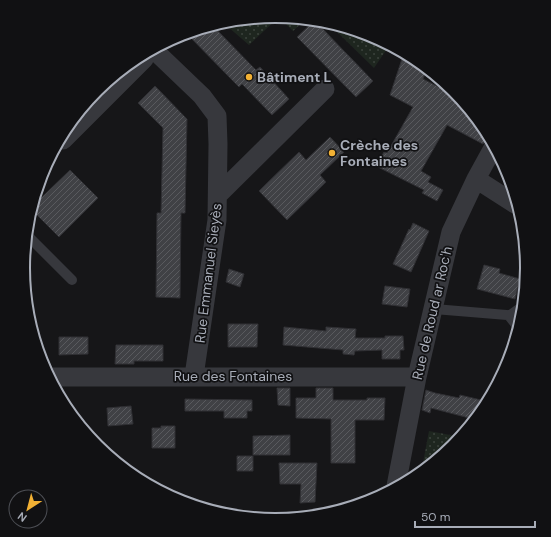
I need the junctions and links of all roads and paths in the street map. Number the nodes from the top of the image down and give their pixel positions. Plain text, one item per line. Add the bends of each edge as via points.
1 (158, 53) edge
2 (139, 64) edge
3 (325, 89) dead end
4 (71, 132) edge
5 (491, 151) edge
6 (476, 178) junction
7 (218, 196) junction
8 (512, 202) edge
9 (32, 240) edge
10 (72, 280) dead end
11 (434, 309) junction
12 (514, 316) edge
13 (194, 376) junction
14 (55, 377) edge
15 (417, 377) junction
16 (397, 482) edge

1 - 7 street, Rue Emmanuel Sieyès via 202,96 217,116
2 - 4 street
3 - 7 street
5 - 6 street, Rue de Roud ar Roc'h
6 - 8 street
6 - 11 street, Rue de Roud ar Roc'h via 451,232
7 - 13 street, Rue Emmanuel Sieyès via 217,220
9 - 10 lane
11 - 12 lane
11 - 15 street, Rue de Roud ar Roc'h
13 - 14 street, Rue des Fontaines
13 - 15 street, Rue des Fontaines
15 - 16 street, Rue de Roud ar Roc'h

